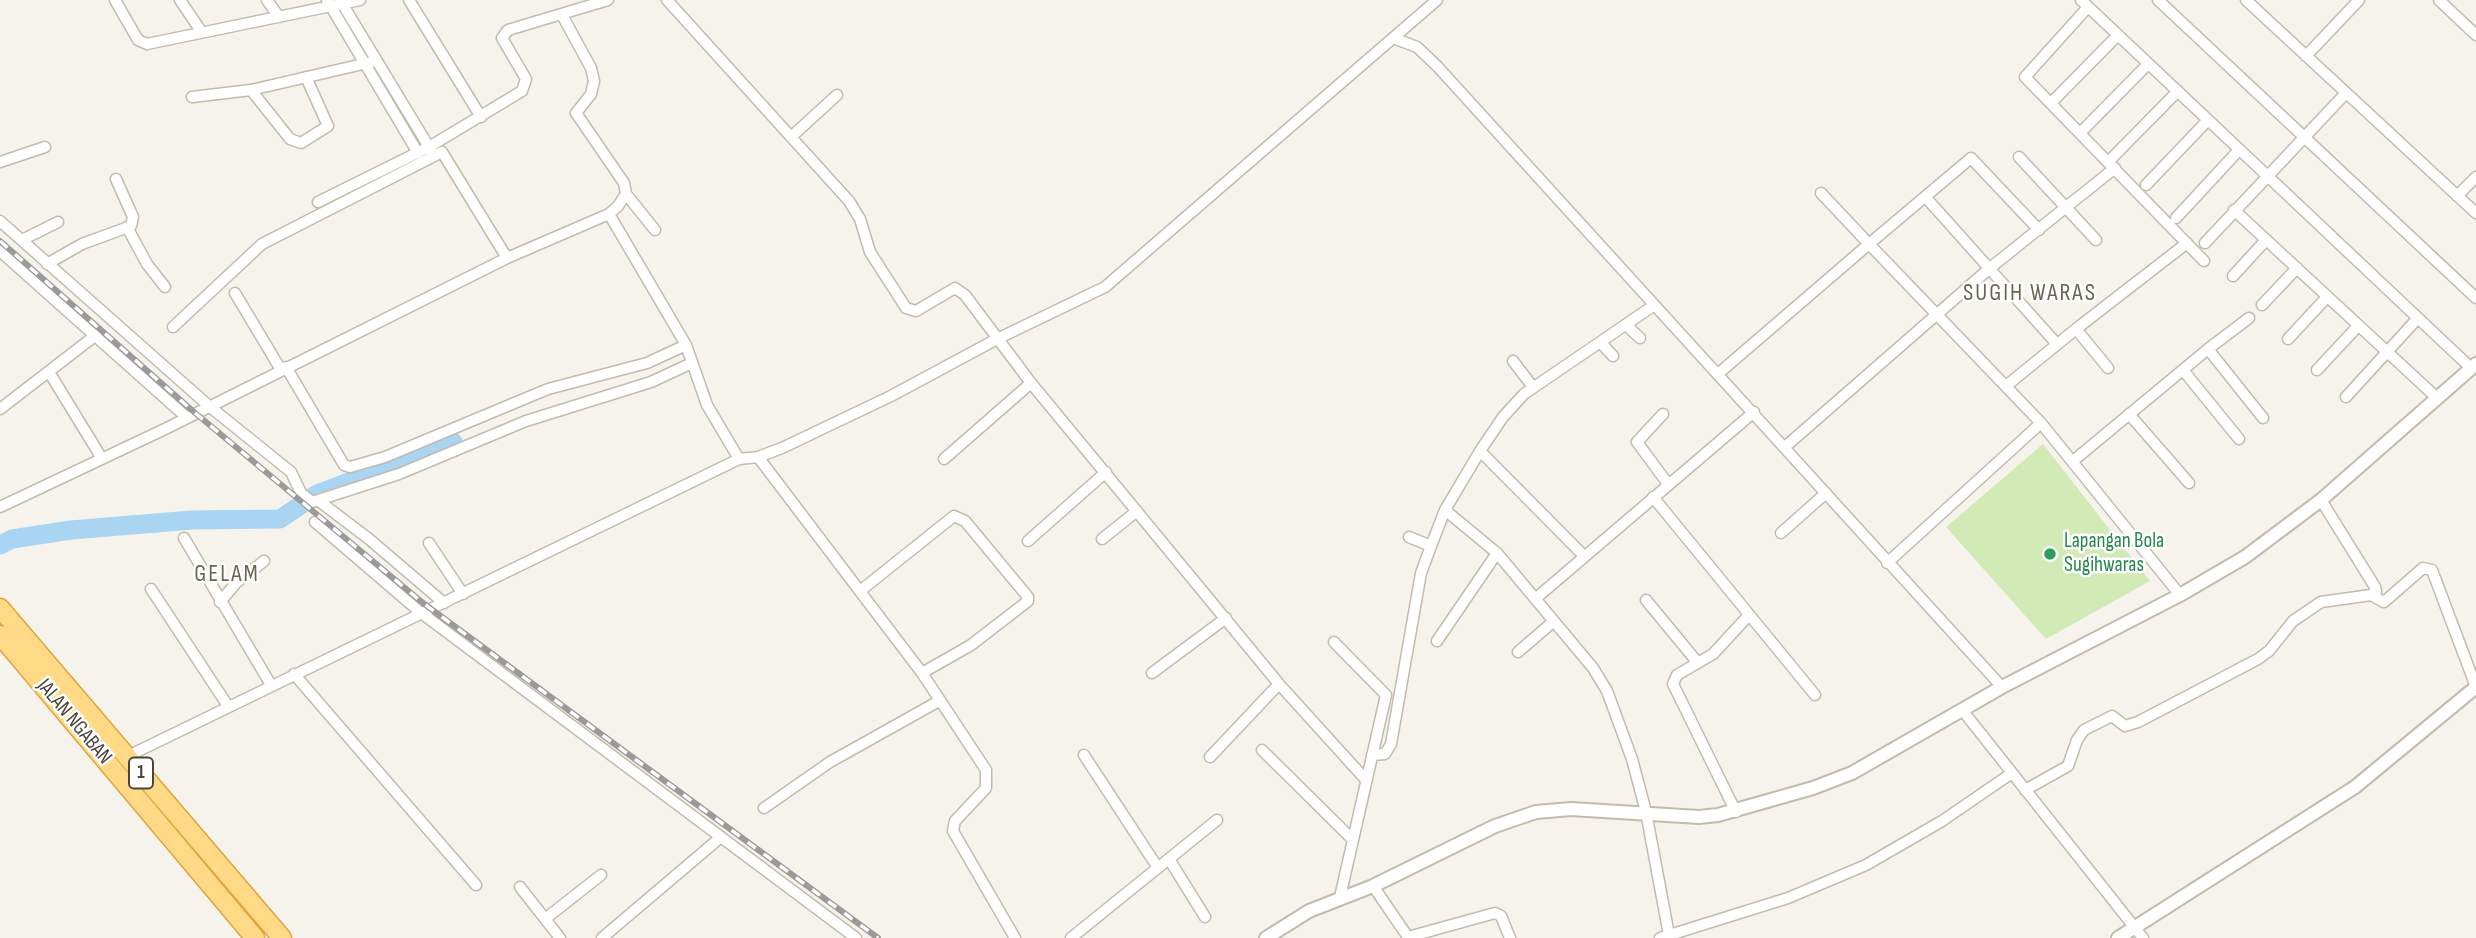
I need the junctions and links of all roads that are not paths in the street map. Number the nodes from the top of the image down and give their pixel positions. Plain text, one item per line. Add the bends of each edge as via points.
1 (115, 0) edge
2 (180, 0) edge
3 (267, 0) edge
4 (360, 0) edge
5 (409, 0) edge
6 (608, 0) edge
7 (667, 0) edge
8 (1437, 0) edge
9 (2158, 0) edge
10 (2246, 0) edge
11 (2359, 0) edge
12 (2439, 0) edge
13 (335, 3) edge
14 (2085, 3) edge
15 (562, 15) junction
16 (279, 17) junction
17 (201, 31) junction
18 (2118, 35) junction
19 (2476, 35) edge
20 (1401, 40) junction
21 (2306, 57) junction
22 (376, 61) junction
23 (2148, 64) junction
24 (363, 65) junction
25 (306, 77) junction
26 (251, 90) junction
27 (2178, 91) junction
28 (2345, 94) junction
29 (837, 95) dead end
30 (192, 97) dead end
31 (2052, 102) junction
32 (481, 117) junction
33 (2208, 120) junction
34 (2081, 132) junction
35 (791, 137) junction
36 (2303, 137) junction
37 (45, 147) dead end
38 (436, 149) junction
39 (2239, 150) junction
40 (418, 153) junction
41 (2018, 157) dead end
42 (0, 162) edge
43 (2112, 165) junction
44 (2266, 175) junction
45 (2476, 177) edge
46 (116, 179) dead end
47 (2146, 185) dead end
48 (1821, 193) dead end
49 (626, 194) junction
50 (2457, 196) junction
51 (1930, 201) dead end
52 (318, 202) dead end
53 (2066, 209) junction
54 (2234, 210) junction
55 (2476, 213) edge
56 (609, 214) junction
57 (2176, 218) dead end
58 (0, 220) edge
59 (58, 222) dead end
60 (127, 227) junction
61 (655, 230) dead end
62 (2039, 230) junction
63 (22, 240) junction
64 (2096, 240) dead end
65 (2266, 240) junction
66 (2187, 243) junction
67 (2205, 243) dead end
68 (1869, 244) junction
69 (0, 251) edge
70 (507, 258) junction
71 (2204, 261) dead end
72 (47, 264) junction
73 (1990, 268) junction
74 (2297, 268) junction
75 (2233, 276) dead end
76 (165, 287) dead end
77 (235, 293) dead end
78 (2327, 297) junction
79 (2476, 298) edge
80 (1653, 305) junction
81 (2262, 305) dead end
82 (1937, 313) junction
83 (2249, 318) dead end
84 (2418, 318) junction
85 (1626, 325) junction
86 (2358, 326) junction
87 (173, 327) dead end
88 (2076, 329) junction
89 (96, 335) junction
90 (1640, 338) dead end
91 (997, 339) junction
92 (2288, 339) dead end
93 (2056, 342) junction
94 (1601, 343) junction
95 (687, 346) junction
96 (2208, 349) junction
97 (2387, 352) junction
98 (1613, 356) dead end
99 (691, 361) junction
100 (1513, 361) dead end
101 (2474, 366) edge
102 (2108, 368) dead end
103 (284, 369) junction
104 (2183, 370) junction
105 (2317, 370) dead end
106 (49, 372) junction
107 (1719, 373) junction
108 (1528, 380) junction
109 (1031, 383) junction
110 (2006, 386) junction
111 (2346, 397) dead end
112 (2437, 398) junction
113 (209, 406) junction
114 (0, 409) edge
115 (1754, 412) junction
116 (1663, 414) dead end
117 (2129, 414) junction
118 (185, 416) junction
119 (2263, 418) dead end
120 (2041, 423) junction
121 (2239, 439) dead end
122 (1786, 446) junction
123 (1480, 451) junction
124 (101, 457) junction
125 (758, 457) junction
126 (739, 458) junction
127 (944, 459) dead end
128 (2073, 461) junction
129 (1106, 472) junction
130 (2189, 483) dead end
131 (1668, 484) junction
132 (1826, 493) junction
133 (1653, 497) junction
134 (312, 500) junction
135 (2322, 500) junction
136 (0, 507) edge
137 (1445, 510) junction
138 (1137, 511) junction
139 (315, 522) dead end
140 (1781, 533) dead end
141 (1409, 537) dead end
142 (184, 538) dead end
143 (1102, 539) dead end
144 (1028, 541) dead end
145 (429, 544) dead end
146 (1426, 544) junction
147 (1497, 553) junction
148 (1583, 555) junction
149 (264, 561) dead end
150 (1887, 563) junction
151 (151, 589) dead end
152 (860, 591) junction
153 (463, 594) junction
154 (2180, 595) junction
155 (2375, 598) junction
156 (1535, 599) junction
157 (1646, 600) dead end
158 (220, 602) junction
159 (444, 603) junction
160 (0, 608) edge
161 (420, 612) junction
162 (1749, 615) junction
163 (1226, 618) junction
164 (1554, 621) junction
165 (0, 636) edge
166 (1437, 641) dead end
167 (1334, 642) dead end
168 (1518, 652) dead end
169 (1698, 663) junction
170 (1152, 673) dead end
171 (294, 674) junction
172 (922, 674) junction
173 (1279, 684) junction
174 (271, 685) junction
175 (2002, 687) junction
176 (2476, 687) edge
177 (1815, 695) dead end
178 (939, 701) junction
179 (228, 706) junction
180 (1963, 711) junction
181 (1262, 750) dead end
182 (1084, 755) dead end
183 (1378, 755) junction
184 (125, 757) junction
185 (1210, 757) dead end
186 (2012, 773) junction
187 (1366, 780) junction
188 (2025, 790) junction
189 (764, 808) dead end
190 (1646, 812) junction
191 (1736, 812) junction
192 (1217, 820) dead end
193 (721, 837) junction
194 (1353, 840) junction
195 (1169, 859) junction
196 (1158, 868) junction
197 (601, 875) dead end
198 (476, 886) dead end
199 (520, 887) dead end
200 (1368, 887) junction
201 (1344, 896) junction
202 (1205, 917) dead end
203 (545, 919) junction
204 (2139, 933) edge
205 (1665, 936) edge
206 (255, 938) edge
207 (282, 938) edge
208 (560, 938) edge
209 (602, 938) edge
210 (856, 938) edge
211 (1016, 938) edge
212 (1071, 938) edge
213 (1266, 938) edge
214 (1510, 938) edge
215 (2118, 938) edge

1 - 17 street via 141,43
2 - 17 street
3 - 16 street
4 - 13 street
5 - 32 street
6 - 15 street
7 - 35 street
8 - 20 street
9 - 36 street
10 - 21 street
11 - 21 street
12 - 19 street
13 - 16 street
13 - 22 street
13 - 24 street
14 - 18 street
14 - 31 street via 2025,75
15 - 32 street via 503,34 526,79 525,87
15 - 49 street via 594,81 591,94 576,113 621,178
16 - 17 street
18 - 23 street
18 - 31 street
20 - 80 street via 1437,66
20 - 91 street via 1113,282
21 - 28 street
22 - 24 street
22 - 38 street
23 - 27 street
23 - 34 street
24 - 25 street
24 - 40 street
25 - 26 street
25 - 26 street via 328,126 301,143 290,139
26 - 30 street
27 - 33 street
27 - 43 street
28 - 36 street
28 - 50 street
29 - 35 street
31 - 34 street
32 - 38 street
33 - 39 street
33 - 47 street
34 - 43 street
35 - 91 street via 849,201 876,263 906,308 916,311 955,288
36 - 44 street
36 - 79 street
37 - 42 street
38 - 40 street
38 - 70 street
38 - 87 street via 269,240
39 - 44 street
39 - 57 street
40 - 52 street
41 - 53 street
43 - 53 street
43 - 66 street
44 - 54 street
44 - 84 street
45 - 50 street
46 - 60 street via 133,217
48 - 68 street
49 - 56 street
49 - 61 street
50 - 55 street
51 - 73 street
53 - 62 street
53 - 64 street
54 - 65 street
54 - 67 street
56 - 70 street
56 - 95 street
58 - 63 street
59 - 63 street
60 - 72 street
60 - 76 street
62 - 68 street via 1969,158
62 - 73 street
63 - 72 street
65 - 74 street
65 - 75 street
66 - 71 street
66 - 88 street
68 - 82 street
68 - 107 street
69 - 89 street
70 - 103 street
72 - 113 street
73 - 82 street
73 - 93 street
74 - 78 street
74 - 81 street
77 - 103 street
78 - 86 street
78 - 92 street
80 - 85 street
80 - 107 street
82 - 110 street
82 - 122 street
83 - 96 street
84 - 97 street
84 - 101 street
85 - 90 street
85 - 94 street
86 - 97 street
86 - 105 street
88 - 93 street
88 - 102 street
89 - 106 street
89 - 118 street
91 - 109 street
91 - 125 street via 891,396
93 - 110 street
94 - 98 street
94 - 108 street
95 - 99 street
95 - 103 street via 647,363 548,389 385,457 350,467 344,465
96 - 104 street
96 - 119 street
97 - 111 street
97 - 112 street
99 - 126 street via 707,405
99 - 134 street via 651,382 526,421 399,474
100 - 108 street
101 - 112 street
103 - 113 street
104 - 117 street
104 - 121 street
106 - 114 street
106 - 124 street
107 - 115 street
108 - 123 street
109 - 127 street
109 - 129 street
110 - 120 street
112 - 135 street
113 - 118 street
113 - 134 street via 291,472
115 - 122 street
115 - 131 street
116 - 131 street via 1637,442
117 - 128 street
117 - 130 street
118 - 124 street
120 - 128 street
120 - 150 street
122 - 132 street
123 - 137 street
123 - 148 street
124 - 136 street
125 - 126 street
125 - 152 street
126 - 153 street
128 - 154 street
129 - 138 street
129 - 144 street
131 - 133 street
132 - 140 street
132 - 150 street
133 - 148 street
133 - 162 street
134 - 159 street via 369,538
135 - 154 street via 2245,557
135 - 155 street via 2375,587
137 - 146 street
137 - 147 street
138 - 143 street
138 - 163 street
139 - 161 street
141 - 146 street
142 - 158 street
145 - 153 street
146 - 183 street via 1391,744
147 - 156 street
147 - 166 street
148 - 156 street
149 - 158 street
150 - 175 street
151 - 179 street
152 - 172 street
152 - 172 street via 954,516 965,521 1028,597 971,645
153 - 159 street
154 - 175 street
155 - 176 street via 2388,600 2423,568 2430,568
155 - 188 street via 2321,602 2293,621 2258,659 2138,722 2125,726 2112,716 2084,730 2068,766
156 - 164 street
157 - 169 street
158 - 174 street
159 - 161 street
160 - 184 highway, 1
161 - 171 street
161 - 193 street
162 - 169 street via 1713,654
162 - 177 street
163 - 170 street
163 - 173 street
164 - 168 street
164 - 190 street via 1607,691
165 - 206 highway, JALAN NGABAN / 1
167 - 183 street via 1386,692
169 - 191 street via 1677,675 1672,684
171 - 174 street
171 - 198 street
172 - 178 street
173 - 185 street
173 - 187 street
174 - 179 street
175 - 180 street
176 - 204 street via 2355,787
178 - 189 street via 830,762
178 - 211 street via 979,758 988,779 981,796 955,821 953,831
179 - 184 street
180 - 186 street
180 - 191 street via 1852,773
181 - 194 street
182 - 196 street
183 - 187 street
184 - 207 highway, 1
186 - 188 street
186 - 205 street via 1866,865 1788,898
187 - 194 street
188 - 204 street
190 - 191 street via 1699,817
190 - 200 street via 1536,812 1495,826
190 - 205 street
192 - 195 street
193 - 209 street
193 - 210 street
194 - 201 street
195 - 196 street
195 - 202 street
196 - 212 street
197 - 203 street
199 - 203 street
200 - 201 street
200 - 214 street via 1408,937 1495,912
201 - 213 street
203 - 208 street
204 - 215 street

